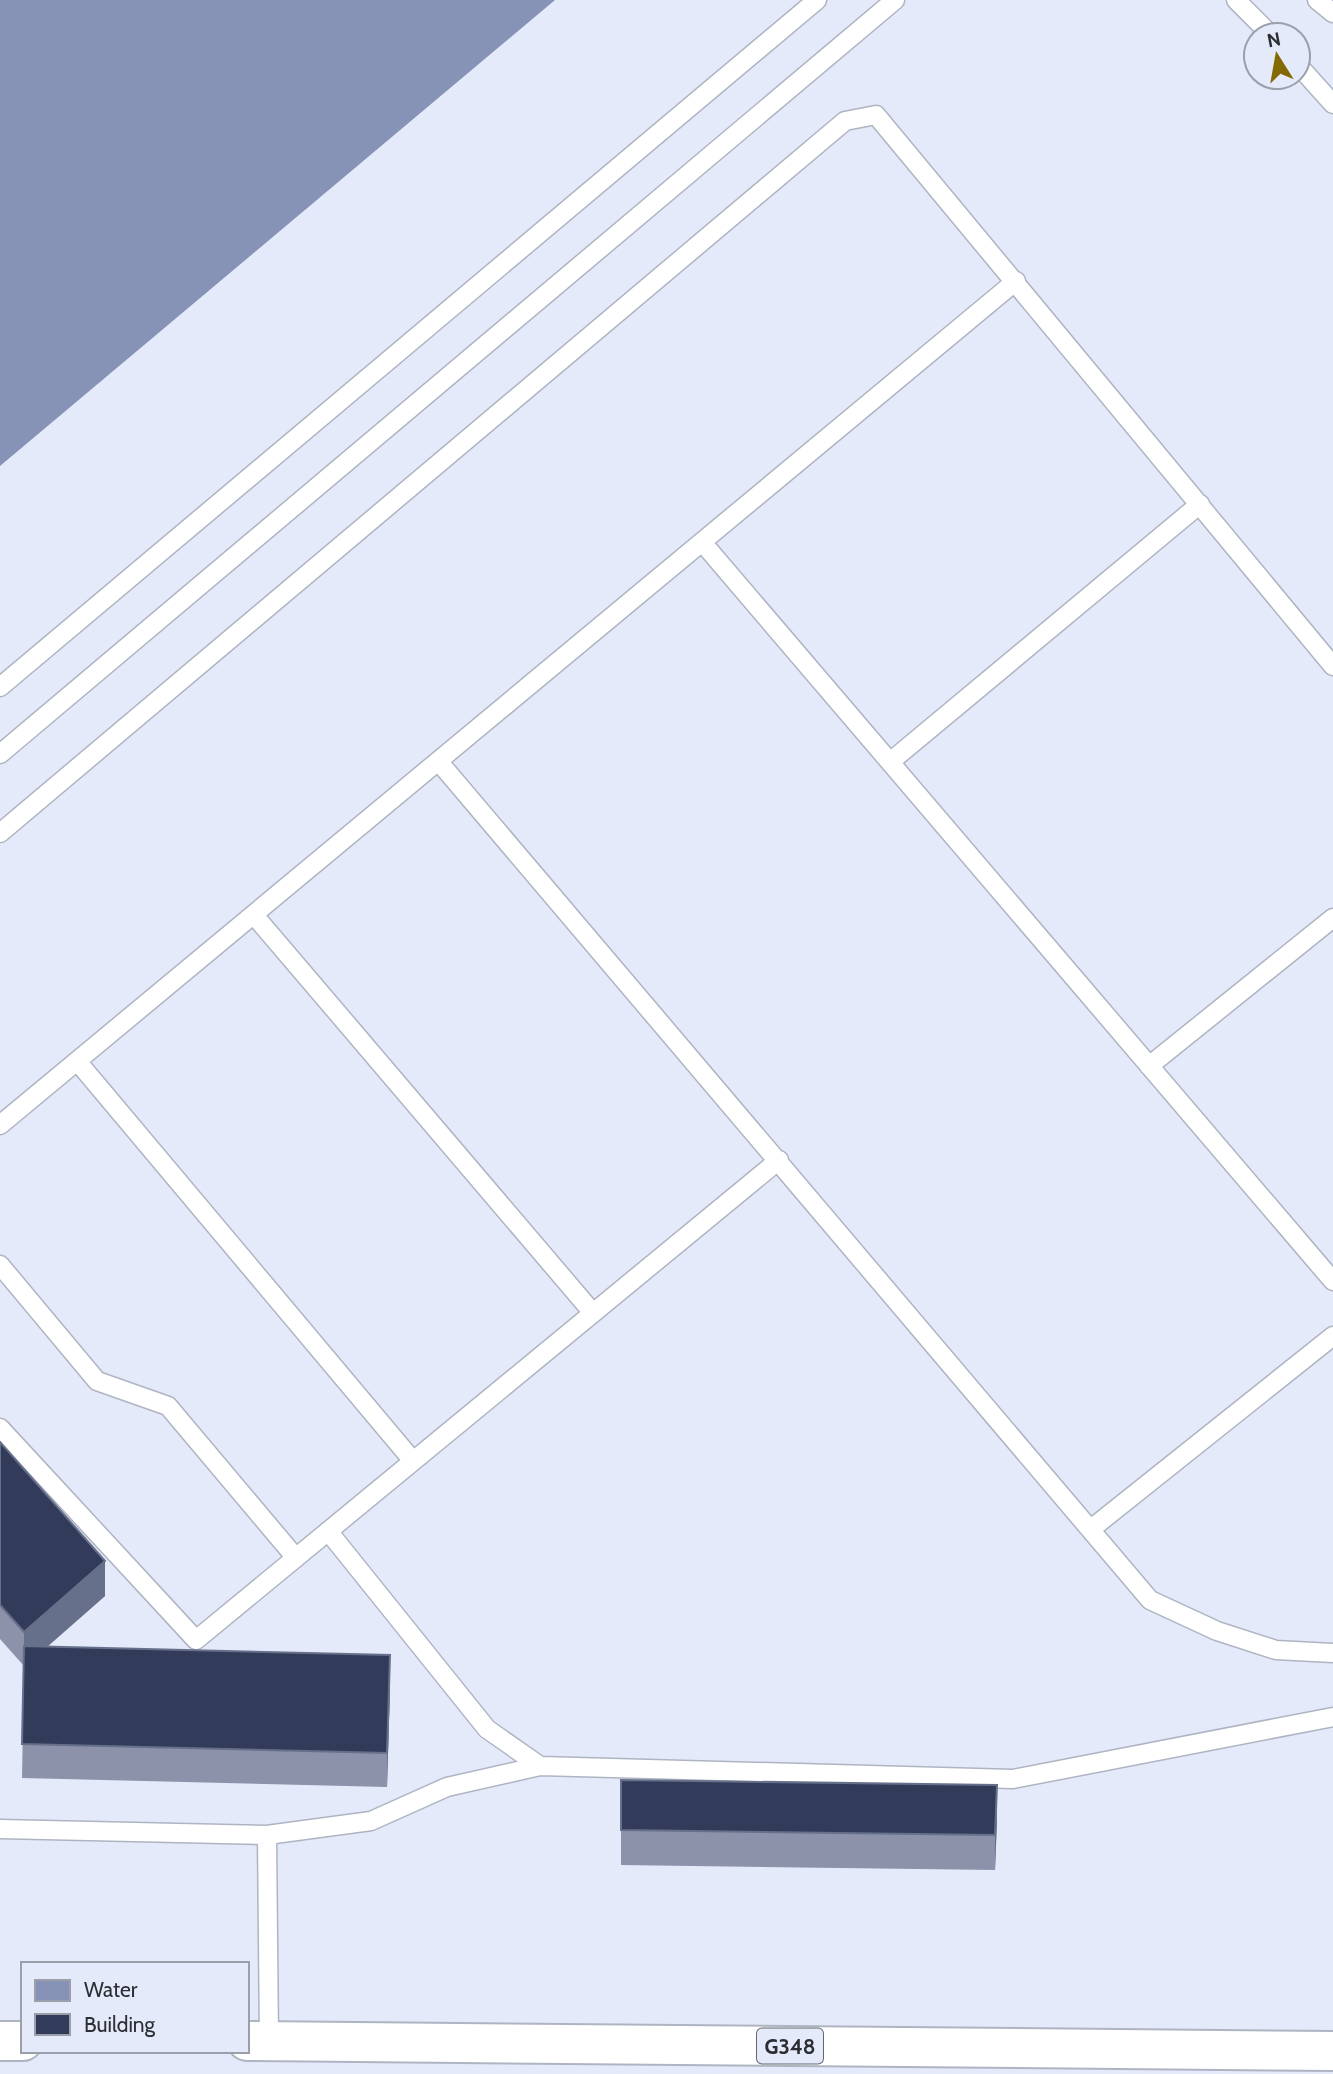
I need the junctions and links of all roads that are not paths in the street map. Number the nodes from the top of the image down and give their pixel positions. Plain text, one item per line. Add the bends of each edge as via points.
1 (817, 0) edge
2 (894, 0) edge
3 (1236, 0) edge
4 (1317, 0) edge
5 (1333, 13) edge
6 (1256, 21) edge
7 (1312, 81) edge
8 (1333, 104) edge
9 (1016, 281) junction
10 (1200, 504) junction
11 (702, 542) junction
12 (1333, 666) edge
13 (0, 687) edge
14 (0, 754) edge
15 (439, 762) junction
16 (890, 762) junction
17 (0, 833) edge
18 (254, 915) junction
19 (1333, 918) edge
20 (77, 1062) junction
21 (1149, 1066) junction
22 (0, 1125) edge
23 (779, 1160) junction
24 (0, 1265) edge
25 (1333, 1281) edge
26 (593, 1313) junction
27 (1333, 1336) edge
28 (0, 1428) edge
29 (414, 1461) junction
30 (1091, 1529) junction
31 (328, 1531) junction
32 (296, 1558) junction
33 (1333, 1653) edge
34 (1333, 1717) edge
35 (540, 1766) junction
36 (0, 1829) edge
37 (267, 1835) junction
38 (0, 2040) edge
39 (21, 2040) edge
40 (258, 2040) edge
41 (1333, 2051) edge

1 - 13 lane
2 - 14 lane
3 - 6 lane
4 - 5 lane
7 - 8 lane
9 - 10 lane
9 - 11 lane
9 - 17 lane via 876,115 845,121
10 - 12 lane
10 - 16 lane
11 - 15 lane
11 - 16 lane
15 - 18 lane
15 - 23 lane
16 - 21 lane
18 - 20 lane
18 - 26 lane
19 - 21 lane
20 - 22 lane
20 - 29 lane
21 - 25 lane
23 - 26 lane
23 - 30 lane
24 - 32 lane via 97,1381 167,1406
26 - 29 lane
27 - 30 lane
28 - 32 lane via 195,1640
29 - 31 lane
30 - 33 lane via 1150,1600 1217,1631 1276,1650
31 - 32 lane
31 - 35 lane via 486,1729
34 - 35 lane via 1013,1779
35 - 37 lane via 447,1787 371,1821
36 - 37 lane
37 - 40 lane
38 - 39 highway
40 - 41 highway, G348

